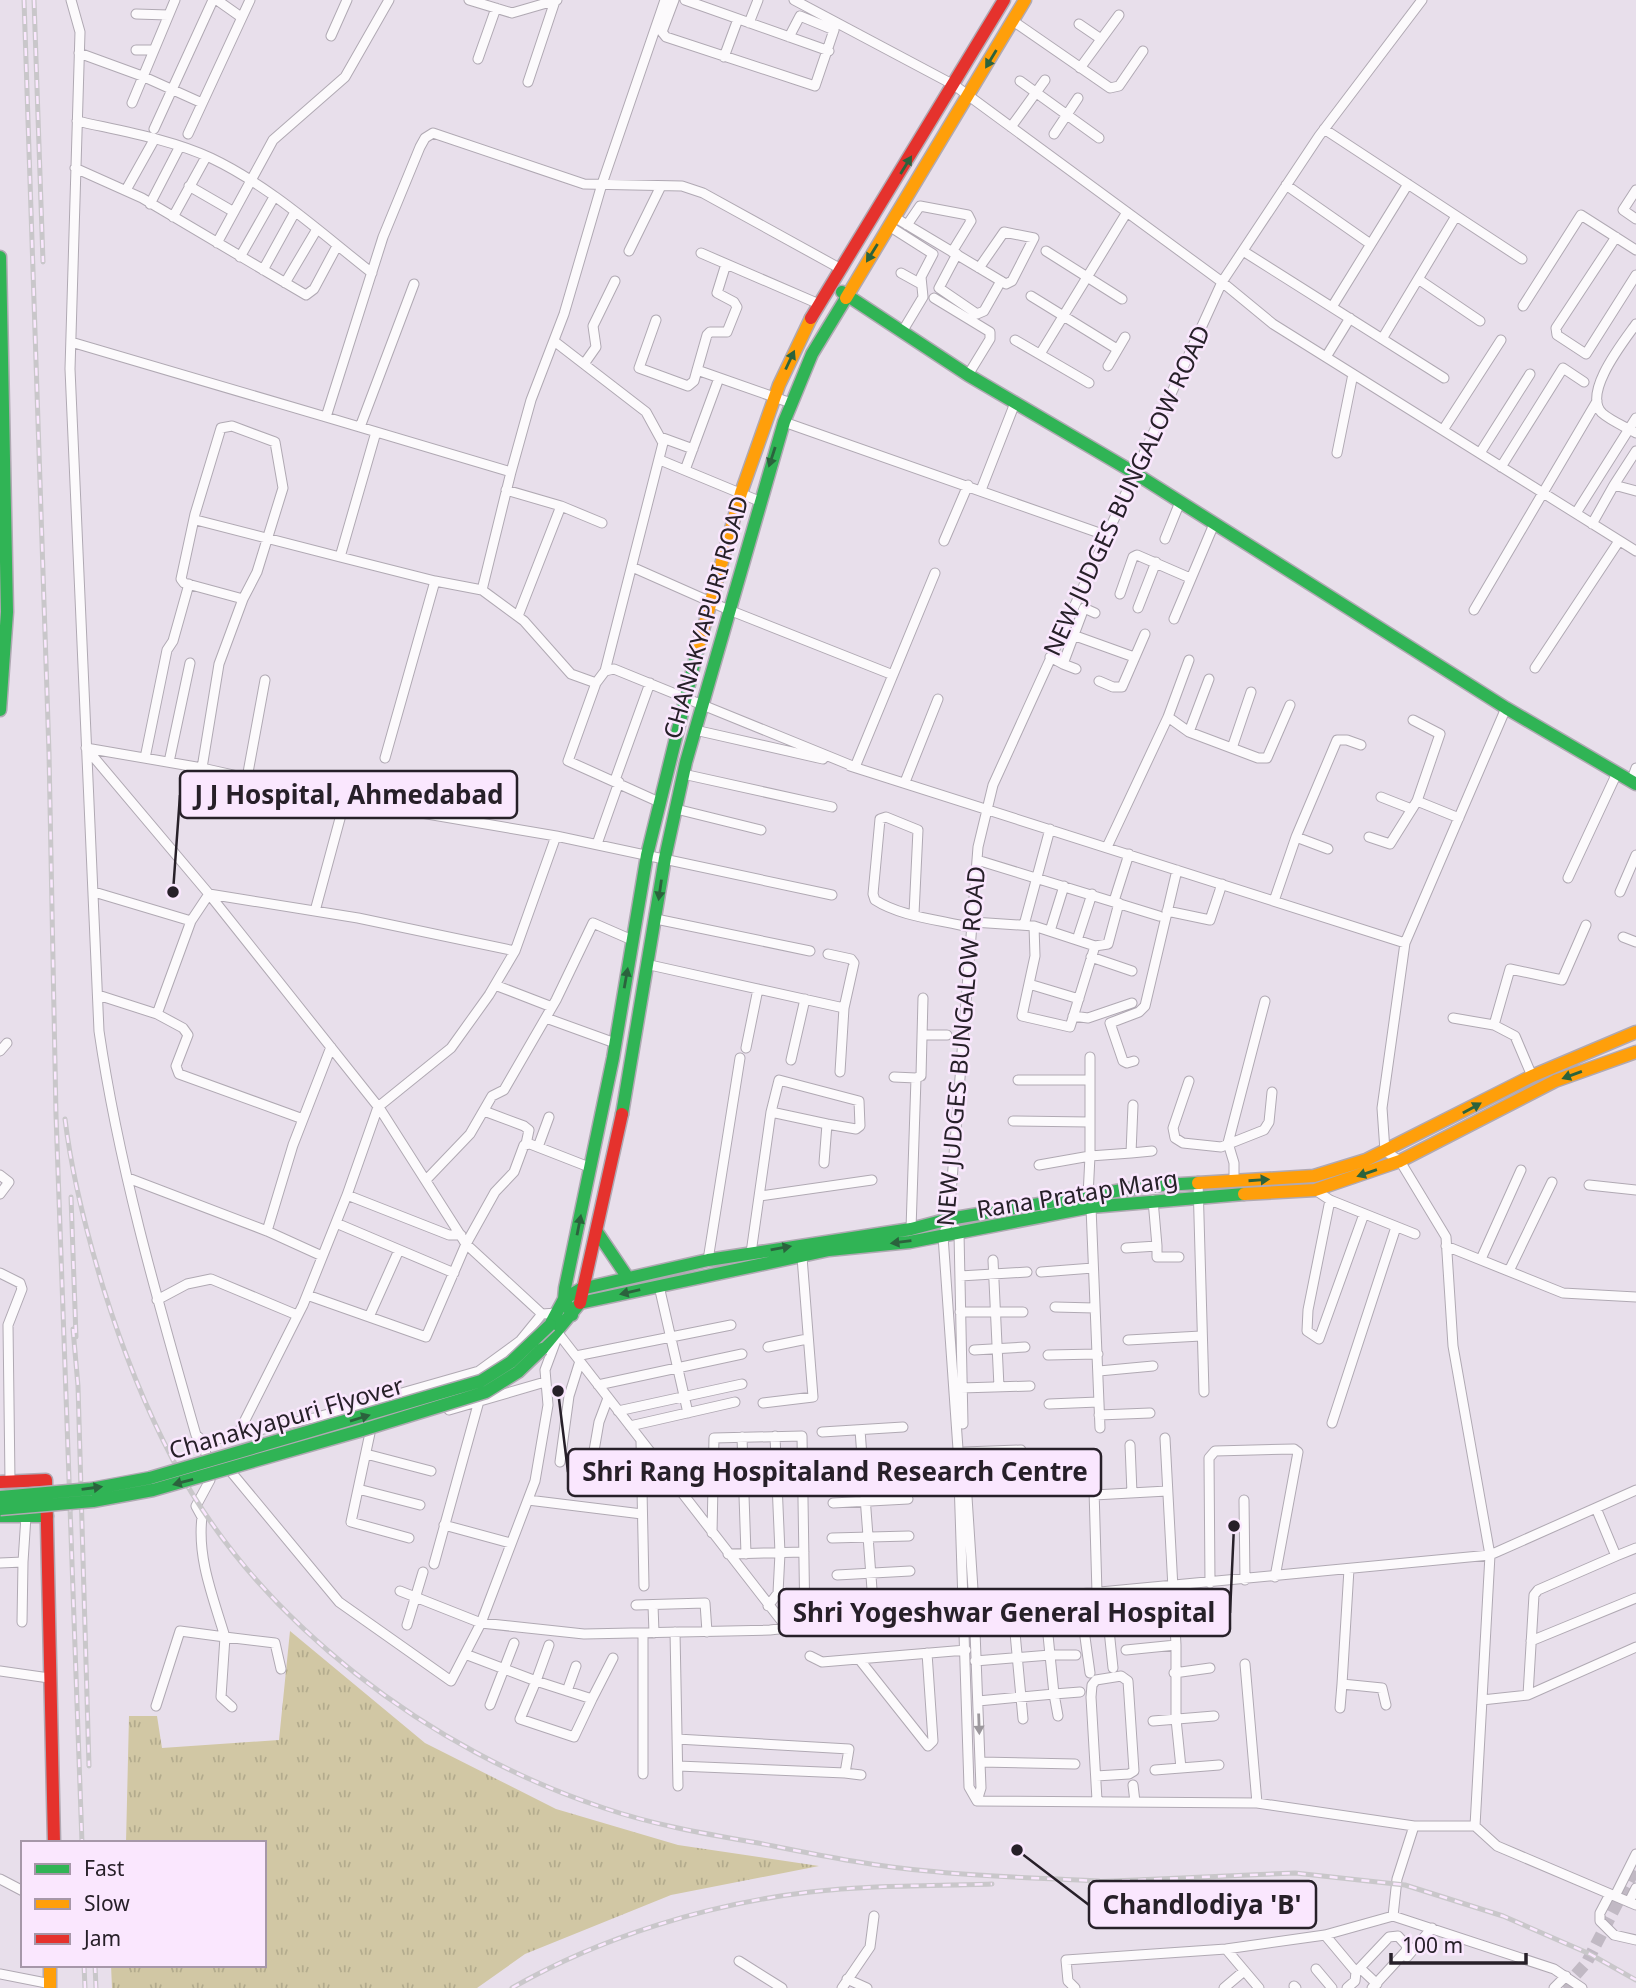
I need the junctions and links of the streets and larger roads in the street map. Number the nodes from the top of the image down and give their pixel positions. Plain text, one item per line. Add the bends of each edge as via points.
1 (71, 0) edge
2 (175, 0) edge
3 (215, 0) edge
4 (250, 0) edge
5 (347, 0) edge
6 (389, 0) edge
7 (469, 0) edge
8 (556, 0) edge
9 (665, 0) edge
10 (674, 0) edge
11 (685, 0) edge
12 (758, 0) edge
13 (794, 0) edge
14 (1004, 0) edge
15 (1025, 0) edge
16 (1422, 0) edge
17 (496, 8) junction
18 (136, 14) dead end
19 (168, 15) junction
20 (1118, 15) dead end
21 (241, 18) junction
22 (738, 19) junction
23 (1013, 21) junction
24 (749, 23) junction
25 (1079, 24) dead end
26 (331, 36) dead end
27 (789, 37) junction
28 (1101, 39) junction
29 (136, 50) dead end
30 (153, 50) junction
31 (829, 51) junction
32 (1143, 51) dead end
33 (79, 53) junction
34 (724, 57) junction
35 (478, 59) dead end
36 (1080, 68) junction
37 (142, 76) junction
38 (1045, 80) dead end
39 (1020, 81) dead end
40 (528, 82) dead end
41 (954, 85) junction
42 (172, 90) junction
43 (1035, 93) junction
44 (968, 97) junction
45 (1078, 98) dead end
46 (132, 103) dead end
47 (202, 103) junction
48 (1067, 115) junction
49 (77, 121) junction
50 (1011, 127) junction
51 (154, 129) dead end
52 (1324, 129) junction
53 (188, 134) dead end
54 (1054, 134) dead end
55 (1099, 138) dead end
56 (154, 140) junction
57 (179, 148) junction
58 (206, 157) junction
59 (75, 168) junction
60 (250, 182) junction
61 (602, 184) junction
62 (1408, 184) junction
63 (1286, 185) junction
64 (661, 186) junction
65 (190, 187) junction
66 (126, 190) junction
67 (1636, 190) edge
68 (274, 197) junction
69 (150, 204) junction
70 (234, 212) junction
71 (295, 212) junction
72 (1127, 212) junction
73 (1456, 216) junction
74 (173, 217) junction
75 (1636, 219) edge
76 (892, 222) junction
77 (907, 225) junction
78 (317, 229) junction
79 (1616, 237) junction
80 (217, 243) junction
81 (1369, 243) junction
82 (337, 246) junction
83 (1243, 250) junction
84 (1636, 250) edge
85 (629, 251) dead end
86 (1046, 251) dead end
87 (701, 253) dead end
88 (955, 253) junction
89 (0, 257) edge
90 (240, 257) junction
91 (1522, 259) dead end
92 (726, 264) junction
93 (979, 268) junction
94 (841, 269) junction
95 (263, 270) junction
96 (372, 273) junction
97 (901, 273) dead end
98 (1636, 275) edge
99 (1087, 277) junction
100 (1418, 279) junction
101 (615, 281) dead end
102 (1001, 281) junction
103 (1222, 282) junction
104 (285, 284) junction
105 (414, 284) dead end
106 (833, 284) junction
107 (921, 284) junction
108 (1031, 296) dead end
109 (847, 297) junction
110 (934, 298) dead end
111 (1122, 299) dead end
112 (1, 303) edge
113 (820, 304) junction
114 (1523, 306) dead end
115 (1332, 307) junction
116 (1063, 316) junction
117 (1350, 318) junction
118 (656, 320) dead end
119 (1480, 321) dead end
120 (1636, 324) edge
121 (902, 332) junction
122 (1125, 337) dead end
123 (1382, 339) junction
124 (1015, 340) dead end
125 (1501, 340) dead end
126 (554, 341) junction
127 (71, 342) junction
128 (1117, 349) junction
129 (1040, 354) junction
130 (1326, 357) junction
131 (584, 364) junction
132 (1108, 366) dead end
133 (697, 370) junction
134 (1353, 374) junction
135 (1530, 374) dead end
136 (968, 375) junction
137 (719, 378) junction
138 (1444, 378) dead end
139 (1584, 382) dead end
140 (1088, 383) dead end
141 (774, 397) junction
142 (1597, 401) junction
143 (790, 403) junction
144 (1015, 403) junction
145 (326, 417) junction
146 (1636, 418) edge
147 (784, 422) junction
148 (360, 427) junction
149 (1443, 430) junction
150 (1633, 431) edge
151 (376, 432) junction
152 (660, 437) junction
153 (3, 447) edge
154 (693, 449) junction
155 (1636, 451) edge
156 (1336, 453) dead end
157 (1480, 453) junction
158 (660, 460) junction
159 (1501, 467) junction
160 (685, 470) junction
161 (510, 472) junction
162 (1133, 472) junction
163 (3, 485) edge
164 (968, 485) junction
165 (1614, 485) junction
166 (506, 490) junction
167 (981, 490) junction
168 (1636, 491) edge
169 (741, 493) junction
170 (1544, 493) junction
171 (759, 501) junction
172 (1180, 502) junction
173 (561, 506) junction
174 (1576, 513) junction
175 (196, 520) junction
176 (602, 523) dead end
177 (1214, 524) junction
178 (1592, 524) junction
179 (1105, 535) junction
180 (268, 537) junction
181 (1164, 539) dead end
182 (944, 541) dead end
183 (1619, 541) junction
184 (3, 542) edge
185 (1636, 551) edge
186 (340, 557) junction
187 (1156, 562) junction
188 (632, 568) junction
189 (935, 573) dead end
190 (1190, 578) junction
191 (435, 582) junction
192 (189, 584) junction
193 (482, 590) junction
194 (1120, 594) dead end
195 (243, 599) junction
196 (710, 601) junction
197 (1074, 604) junction
198 (1084, 608) junction
199 (1138, 608) dead end
200 (729, 610) junction
201 (1474, 610) dead end
202 (4, 611) edge
203 (1095, 613) dead end
204 (518, 616) junction
205 (1174, 619) dead end
206 (1061, 631) junction
207 (1145, 634) dead end
208 (1073, 635) junction
209 (1050, 657) junction
210 (1135, 657) junction
211 (1189, 660) dead end
212 (190, 663) dead end
213 (1063, 664) junction
214 (1535, 668) dead end
215 (1076, 669) dead end
216 (605, 671) junction
217 (893, 675) junction
218 (1209, 679) dead end
219 (265, 680) dead end
220 (1099, 681) dead end
221 (650, 682) junction
222 (596, 683) junction
223 (1251, 692) dead end
224 (687, 697) junction
225 (938, 699) dead end
226 (702, 703) junction
227 (1290, 705) dead end
228 (1506, 708) junction
229 (0, 710) edge
230 (1168, 717) junction
231 (1413, 720) dead end
232 (695, 730) junction
233 (1189, 732) junction
234 (1361, 746) dead end
235 (86, 748) junction
236 (1232, 748) junction
237 (145, 758) junction
238 (385, 758) dead end
239 (169, 762) junction
240 (855, 767) junction
241 (202, 768) junction
242 (1636, 768) edge
243 (1617, 773) junction
244 (683, 774) junction
245 (247, 778) junction
246 (617, 781) junction
247 (905, 782) junction
248 (1634, 783) edge
249 (1381, 797) dead end
250 (345, 800) junction
251 (659, 802) junction
252 (1413, 804) junction
253 (832, 807) dead end
254 (676, 809) junction
255 (987, 809) junction
256 (1459, 818) junction
257 (1050, 829) junction
258 (761, 830) dead end
259 (556, 836) junction
260 (1296, 837) junction
261 (1369, 837) dead end
262 (597, 844) junction
263 (1107, 847) junction
264 (1328, 849) dead end
265 (1129, 854) junction
266 (647, 855) junction
267 (1636, 855) edge
268 (665, 858) junction
269 (977, 860) junction
270 (1177, 870) junction
271 (1036, 878) junction
272 (1569, 878) dead end
273 (1222, 884) junction
274 (1064, 886) junction
275 (94, 892) junction
276 (1620, 892) dead end
277 (209, 894) junction
278 (1092, 894) junction
279 (832, 895) dead end
280 (1274, 901) junction
281 (1117, 902) junction
282 (315, 911) junction
283 (914, 914) junction
284 (1163, 914) junction
285 (656, 919) junction
286 (191, 921) junction
287 (973, 925) junction
288 (1024, 925) junction
289 (1586, 925) dead end
290 (1034, 926) junction
291 (1050, 931) junction
292 (1623, 937) dead end
293 (632, 940) junction
294 (1077, 940) junction
295 (1636, 942) edge
296 (1405, 943) junction
297 (1095, 946) junction
298 (515, 951) junction
299 (810, 951) dead end
300 (828, 954) dead end
301 (1091, 957) junction
302 (650, 965) junction
303 (1132, 971) dead end
304 (495, 985) junction
305 (1029, 985) junction
306 (758, 989) junction
307 (98, 996) junction
308 (923, 998) dead end
309 (805, 999) junction
310 (1079, 999) junction
311 (1265, 1001) dead end
312 (1132, 1003) dead end
313 (621, 1006) junction
314 (552, 1007) junction
315 (844, 1008) junction
316 (642, 1009) junction
317 (157, 1014) junction
318 (1073, 1016) junction
319 (545, 1018) junction
320 (1453, 1018) dead end
321 (1494, 1025) junction
322 (1636, 1032) edge
323 (922, 1035) junction
324 (947, 1035) dead end
325 (7, 1042) dead end
326 (615, 1043) junction
327 (331, 1048) junction
328 (746, 1048) dead end
329 (0, 1051) edge
330 (1636, 1052) edge
331 (1090, 1057) dead end
332 (740, 1058) dead end
333 (791, 1060) dead end
334 (1134, 1061) dead end
335 (840, 1072) dead end
336 (1532, 1076) junction
337 (894, 1077) dead end
338 (916, 1078) junction
339 (1018, 1080) dead end
340 (1090, 1080) junction
341 (1189, 1081) dead end
342 (1272, 1092) dead end
343 (1133, 1105) dead end
344 (378, 1107) junction
345 (484, 1111) junction
346 (771, 1112) junction
347 (549, 1117) dead end
348 (303, 1119) junction
349 (1013, 1121) dead end
350 (1089, 1122) junction
351 (827, 1124) junction
352 (1228, 1143) junction
353 (526, 1144) junction
354 (538, 1147) junction
355 (1152, 1151) dead end
356 (1385, 1151) junction
357 (1131, 1153) junction
358 (1090, 1156) junction
359 (1400, 1161) junction
360 (824, 1163) dead end
361 (1039, 1165) dead end
362 (589, 1167) junction
363 (1521, 1170) dead end
364 (0, 1175) edge
365 (128, 1178) junction
366 (426, 1180) junction
367 (872, 1180) dead end
368 (1234, 1181) junction
369 (1198, 1182) junction
370 (1552, 1182) dead end
371 (1589, 1185) dead end
372 (1314, 1190) junction
373 (1636, 1190) edge
374 (0, 1194) edge
375 (347, 1195) junction
376 (760, 1196) junction
377 (1199, 1196) junction
378 (1153, 1200) junction
379 (1329, 1200) junction
380 (1090, 1202) junction
381 (1364, 1214) junction
382 (949, 1219) junction
383 (336, 1223) junction
384 (1396, 1227) junction
385 (911, 1229) junction
386 (267, 1231) junction
387 (597, 1232) junction
388 (959, 1233) junction
389 (1415, 1234) dead end
390 (461, 1235) junction
391 (943, 1236) junction
392 (466, 1244) junction
393 (1157, 1246) junction
394 (1446, 1246) junction
395 (1126, 1248) dead end
396 (399, 1250) junction
397 (751, 1253) junction
398 (322, 1256) junction
399 (1179, 1257) dead end
400 (802, 1258) junction
401 (1481, 1259) junction
402 (708, 1260) junction
403 (993, 1260) dead end
404 (1093, 1268) junction
405 (1510, 1271) junction
406 (1027, 1272) dead end
407 (1041, 1272) dead end
408 (0, 1273) edge
409 (454, 1273) junction
410 (994, 1274) junction
411 (960, 1276) junction
412 (628, 1278) junction
413 (659, 1286) junction
414 (581, 1289) junction
415 (307, 1295) junction
416 (1636, 1297) edge
417 (158, 1300) junction
418 (564, 1300) junction
419 (580, 1303) junction
420 (1055, 1307) dead end
421 (1094, 1308) junction
422 (960, 1312) junction
423 (996, 1312) junction
424 (1023, 1312) dead end
425 (298, 1315) junction
426 (572, 1315) junction
427 (369, 1317) junction
428 (552, 1321) junction
429 (731, 1325) dead end
430 (4, 1329) edge
431 (670, 1336) junction
432 (1201, 1336) junction
433 (807, 1339) junction
434 (1128, 1340) dead end
435 (768, 1347) dead end
436 (1025, 1347) dead end
437 (999, 1349) junction
438 (974, 1350) dead end
439 (741, 1354) dead end
440 (1098, 1354) junction
441 (1048, 1355) dead end
442 (578, 1359) junction
443 (1153, 1366) dead end
444 (677, 1367) junction
445 (1099, 1371) junction
446 (545, 1382) junction
447 (742, 1384) dead end
448 (598, 1385) junction
449 (1030, 1386) dead end
450 (999, 1387) junction
451 (961, 1388) junction
452 (1204, 1392) dead end
453 (684, 1396) junction
454 (608, 1398) junction
455 (479, 1401) junction
456 (735, 1402) dead end
457 (1098, 1402) junction
458 (763, 1403) dead end
459 (1049, 1404) dead end
460 (618, 1410) junction
461 (688, 1413) junction
462 (1150, 1413) dead end
463 (1099, 1415) junction
464 (1332, 1423) dead end
465 (630, 1426) junction
466 (903, 1427) dead end
467 (1100, 1428) dead end
468 (860, 1430) junction
469 (822, 1432) dead end
470 (370, 1433) junction
471 (237, 1436) junction
472 (775, 1436) junction
473 (742, 1437) junction
474 (1165, 1438) dead end
475 (641, 1441) junction
476 (204, 1442) junction
477 (1130, 1445) dead end
478 (1021, 1450) dead end
479 (964, 1452) junction
480 (366, 1454) junction
481 (1093, 1455) dead end
482 (560, 1462) dead end
483 (909, 1463) dead end
484 (863, 1465) junction
485 (591, 1468) dead end
486 (825, 1468) dead end
487 (431, 1471) dead end
488 (232, 1473) junction
489 (5, 1477) edge
490 (210, 1480) junction
491 (358, 1489) junction
492 (1636, 1490) edge
493 (1167, 1491) junction
494 (1132, 1493) junction
495 (1094, 1495) junction
496 (0, 1497) edge
497 (908, 1499) dead end
498 (528, 1500) junction
499 (1244, 1500) dead end
500 (866, 1501) junction
501 (833, 1503) dead end
502 (419, 1505) dead end
503 (1596, 1508) junction
504 (0, 1509) edge
505 (642, 1514) junction
506 (0, 1516) edge
507 (26, 1516) junction
508 (47, 1516) junction
509 (444, 1525) junction
510 (712, 1533) junction
511 (909, 1536) dead end
512 (868, 1537) junction
513 (409, 1538) dead end
514 (832, 1538) dead end
515 (510, 1543) junction
516 (1636, 1548) edge
517 (804, 1552) junction
518 (780, 1553) junction
519 (728, 1554) junction
520 (746, 1554) junction
521 (1490, 1555) junction
522 (1616, 1556) junction
523 (23, 1562) junction
524 (0, 1563) edge
525 (434, 1564) dead end
526 (1349, 1569) junction
527 (910, 1571) dead end
528 (424, 1572) dead end
529 (871, 1573) junction
530 (837, 1575) dead end
531 (1275, 1577) junction
532 (1245, 1580) junction
533 (1210, 1583) junction
534 (644, 1586) dead end
535 (1171, 1586) junction
536 (400, 1591) dead end
537 (1101, 1592) junction
538 (1079, 1594) junction
539 (417, 1598) junction
540 (1636, 1598) edge
541 (636, 1605) dead end
542 (653, 1605) junction
543 (768, 1606) junction
544 (969, 1606) junction
545 (1046, 1615) dead end
546 (874, 1616) junction
547 (1108, 1621) junction
548 (22, 1622) dead end
549 (1014, 1622) dead end
550 (481, 1623) junction
551 (407, 1625) dead end
552 (805, 1625) junction
553 (1083, 1625) junction
554 (787, 1628) junction
555 (675, 1632) junction
556 (707, 1632) junction
557 (648, 1633) junction
558 (225, 1637) junction
559 (1531, 1641) junction
560 (514, 1643) dead end
561 (549, 1645) dead end
562 (1177, 1646) junction
563 (1636, 1647) edge
564 (966, 1650) junction
565 (1126, 1650) dead end
566 (465, 1654) junction
567 (927, 1654) junction
568 (1050, 1655) junction
569 (1076, 1655) dead end
570 (810, 1656) dead end
571 (612, 1658) dead end
572 (859, 1659) junction
573 (1018, 1659) junction
574 (975, 1661) junction
575 (1245, 1664) dead end
576 (576, 1667) dead end
577 (1113, 1668) dead end
578 (1210, 1668) dead end
579 (281, 1669) dead end
580 (504, 1669) junction
581 (0, 1671) edge
582 (1090, 1673) dead end
583 (1174, 1673) junction
584 (49, 1678) junction
585 (536, 1681) junction
586 (1342, 1684) junction
587 (567, 1691) junction
588 (1080, 1692) dead end
589 (1054, 1694) junction
590 (1528, 1695) junction
591 (592, 1699) junction
592 (1020, 1699) junction
593 (1482, 1700) junction
594 (978, 1701) junction
595 (490, 1705) dead end
596 (1386, 1705) dead end
597 (156, 1706) dead end
598 (232, 1707) dead end
599 (1340, 1708) dead end
600 (1058, 1716) dead end
601 (1214, 1716) dead end
602 (1023, 1719) dead end
603 (1176, 1719) junction
604 (1153, 1721) dead end
605 (677, 1739) junction
606 (980, 1762) junction
607 (1075, 1764) dead end
608 (1219, 1765) dead end
609 (677, 1766) junction
610 (1181, 1768) junction
611 (1155, 1770) dead end
612 (845, 1773) junction
613 (643, 1774) dead end
614 (861, 1774) dead end
615 (1096, 1776) junction
616 (1133, 1785) dead end
617 (678, 1786) dead end
618 (1097, 1800) junction
619 (977, 1801) junction
620 (1135, 1802) junction
621 (1256, 1802) junction
622 (1414, 1826) junction
623 (1475, 1826) junction
624 (54, 1841) edge
625 (1636, 1854) edge
626 (0, 1879) edge
627 (1636, 1888) edge
628 (21, 1890) edge
629 (1612, 1895) junction
630 (1633, 1903) edge
631 (874, 1916) dead end
632 (1393, 1916) junction
633 (1432, 1928) junction
634 (1325, 1935) junction
635 (1636, 1940) edge
636 (1226, 1949) junction
637 (739, 1961) dead end
638 (50, 1967) edge
639 (1316, 1969) dead end
640 (1358, 1970) junction
641 (1244, 1971) junction
642 (0, 1974) edge
643 (1566, 1976) junction
644 (844, 1983) edge
645 (50, 1985) edge
646 (1377, 1985) edge
647 (1578, 1987) edge
648 (782, 1988) edge
649 (867, 1988) edge
650 (1074, 1988) edge
651 (1224, 1988) edge
652 (1259, 1988) edge
653 (1332, 1988) edge
654 (1347, 1988) edge
655 (1554, 1988) edge

1 - 33 street via 80,33
2 - 19 street
3 - 21 street
3 - 42 street
4 - 21 street
5 - 26 street
6 - 60 street via 345,77 273,140
7 - 17 street
8 - 17 street via 512,13
8 - 40 street
9 - 61 street
10 - 34 street via 664,35
11 - 22 street
12 - 24 street
13 - 41 street
14 - 41 street
15 - 23 street, CHANAKYAPURI ROAD
16 - 52 street, NEW JUDGES BUNGALOW ROAD
17 - 35 street
18 - 19 street
19 - 30 street
20 - 28 street
21 - 47 street
22 - 24 street
22 - 34 street
23 - 36 street
23 -> 44 street, CHANAKYAPURI ROAD
24 - 27 street
25 - 28 street
27 - 31 street
27 - 31 street via 797,18 803,16 833,27
28 - 36 street
29 - 30 street
30 - 37 street
31 - 34 street via 817,83 811,86
32 - 36 street via 1114,89
33 - 37 street
33 - 49 street
37 - 42 street
37 - 46 street
38 - 43 street
39 - 43 street
41 - 44 street
94 -> 41 street
42 - 47 street
42 - 51 street
43 - 48 street
43 - 50 street
44 - 50 street
44 - 76 street, CHANAKYAPURI ROAD
45 - 48 street
47 - 53 street
48 - 54 street
48 - 55 street
49 - 56 street
49 - 59 street
50 - 72 street
52 - 62 street
52 - 63 street, NEW JUDGES BUNGALOW ROAD
56 - 57 street
56 - 66 street
57 - 58 street
57 - 69 street
58 - 60 street
58 - 65 street
59 - 66 street
59 - 127 street
60 - 68 street
60 - 70 street
61 - 64 street
61 - 96 street via 584,184 433,132 420,147
61 - 126 street
62 - 73 street
62 - 81 street
63 - 81 street
63 - 83 street, NEW JUDGES BUNGALOW ROAD
64 - 85 street
64 - 94 street via 682,186 703,194
65 - 70 street
65 - 74 street
66 - 69 street
67 - 75 street via 1623,211
68 - 71 street
68 - 90 street
69 - 74 street
70 - 80 street
71 - 78 street
71 - 95 street
72 - 99 street
72 - 103 street
73 - 91 street
73 - 100 street
74 - 80 street
76 - 77 street
76 - 107 street via 933,254
76 -> 109 street, CHANAKYAPURI ROAD
77 - 88 street
77 - 88 street via 920,206 968,215 971,221
78 - 82 street
78 - 104 street
79 - 84 street
79 - 98 street via 1556,328 1560,338 1586,354
79 - 114 street via 1581,215
80 - 90 street
81 - 115 street
82 - 96 street
82 - 104 street via 310,293
83 - 103 street, NEW JUDGES BUNGALOW ROAD
83 - 115 street
86 - 99 street
87 - 92 street
88 - 93 street
88 - 102 street via 939,288 977,314 984,311
89 - 112 street
90 - 95 street
92 - 113 street
92 - 133 street via 717,293 737,307 727,332 707,335
93 - 102 street
93 - 102 street via 1001,234 1031,236 1033,241 1012,281
94 - 106 street
95 - 104 street
96 - 145 street
97 - 107 street
99 - 111 street
99 - 116 street
100 - 119 street
100 - 123 street
101 - 131 street via 593,326 596,347
103 - 130 street via 1273,324
103 - 162 street, NEW JUDGES BUNGALOW ROAD
105 - 148 street
106 - 109 street
106 - 113 street
107 - 121 street via 923,297
108 - 116 street
109 - 121 street
109 - 143 street, CHANAKYAPURI ROAD via 812,354
110 - 136 street via 990,332
112 - 153 street
141 -> 113 street
115 - 117 street
116 - 128 street
116 - 129 street
117 - 123 street
117 - 130 street
118 - 133 street via 639,368 688,386
120 - 142 street via 1602,374
121 - 136 street
122 - 128 street
123 - 138 street
124 - 129 street
125 - 149 street
126 - 131 street
126 - 161 street
127 - 145 street
127 - 235 street
128 - 132 street
129 - 140 street
130 - 134 street
131 - 152 street via 646,412
133 - 137 street
134 - 149 street
134 - 156 street
135 - 157 street
136 - 144 street
137 - 141 street
137 - 154 street
139 - 159 street via 1563,369
141 - 143 street
141 - 169 street
142 - 150 street via 1601,412
142 - 170 street
143 - 147 street, CHANAKYAPURI ROAD
144 - 162 street
144 - 167 street
145 - 148 street
146 - 150 street
147 - 164 street
147 -> 171 street, CHANAKYAPURI ROAD
148 - 151 street
149 - 157 street
150 - 174 street
151 - 161 street
151 - 186 street
152 - 154 street
152 - 158 street
153 - 163 street
154 - 160 street
155 - 165 street
157 - 159 street
158 - 160 street
158 - 188 street
159 - 170 street
160 - 169 street
161 - 166 street
162 - 172 street
162 - 179 street, NEW JUDGES BUNGALOW ROAD
163 - 184 street
164 - 167 street
164 - 182 street
165 - 168 street
165 - 178 street
166 - 173 street
166 - 193 street
167 - 179 street
169 - 171 street
169 - 196 street
170 - 174 street
170 - 201 street
171 - 200 street, CHANAKYAPURI ROAD
172 - 177 street
172 - 181 street
173 - 176 street
173 - 204 street
174 - 178 street
175 - 180 street
175 - 180 street via 221,428 232,426 275,442 283,488
175 - 192 street via 181,573 181,579
177 - 190 street
177 - 228 street
178 - 183 street
179 - 197 street, NEW JUDGES BUNGALOW ROAD
180 - 186 street
180 - 195 street
183 - 185 street
183 - 214 street
184 - 202 street
186 - 191 street
187 - 190 street
187 - 194 street via 1133,557
187 - 199 street
188 - 196 street
188 - 216 street
189 - 217 street
190 - 205 street
191 - 193 street
191 - 238 street
192 - 195 street
192 - 237 street via 167,650
193 - 204 street
195 - 241 street via 219,664
196 - 200 street
196 - 224 street
197 - 198 street
197 - 206 street, NEW JUDGES BUNGALOW ROAD
198 - 203 street
198 - 208 street
200 - 217 street
200 - 226 street, CHANAKYAPURI ROAD
202 - 229 street
204 - 222 street via 571,674
206 - 208 street
206 - 209 street, NEW JUDGES BUNGALOW ROAD
207 - 210 street
208 - 210 street
208 - 213 street
209 - 213 street
209 - 255 street, NEW JUDGES BUNGALOW ROAD via 993,785
210 - 220 street via 1122,687
211 - 230 street
212 - 239 street
213 - 215 street
216 - 221 street via 614,668
216 - 222 street
217 - 240 street
218 - 233 street
219 - 245 street
221 - 224 street
221 - 246 street
222 - 246 street via 568,761
223 - 236 street
224 - 226 street
224 - 251 street
225 - 247 street
226 - 232 street, CHANAKYAPURI ROAD
226 - 240 street
227 - 236 street via 1267,758
228 - 243 street
228 - 256 street
230 - 233 street
230 - 263 street
231 - 252 street via 1440,734
232 - 240 street
232 - 244 street, CHANAKYAPURI ROAD
233 - 236 street
234 - 260 street via 1338,740
235 - 237 street
235 - 275 street
235 - 277 street
237 - 239 street
239 - 241 street
240 - 247 street
241 - 245 street
242 - 248 street
243 - 248 street
243 - 272 street
244 - 253 street
244 - 254 street, CHANAKYAPURI ROAD
245 - 250 street
246 - 251 street
246 - 262 street
247 - 255 street
249 - 252 street
250 - 259 street
250 - 282 street
251 - 266 street
252 - 256 street
252 - 261 street via 1390,844
254 - 258 street
254 - 268 street, CHANAKYAPURI ROAD
255 - 257 street
255 - 269 street, NEW JUDGES BUNGALOW ROAD
256 - 296 street
257 - 263 street
257 - 271 street
259 - 262 street
259 - 298 street
260 - 264 street
260 - 280 street
262 - 266 street
263 - 265 street
265 - 270 street
265 - 281 street
266 - 268 street
266 - 293 street
267 - 276 street
268 - 279 street
268 -> 285 street, CHANAKYAPURI ROAD
269 - 271 street
269 - 287 street, NEW JUDGES BUNGALOW ROAD
270 - 273 street
270 - 284 street
271 - 274 street
271 - 288 street
273 - 280 street
273 - 284 street via 1210,920
274 - 278 street
274 - 291 street
275 - 286 street
275 - 307 street
277 - 282 street
277 - 286 street
277 - 327 street
278 - 281 street
278 - 294 street
280 - 296 street
281 - 284 street
281 - 297 street via 1108,944
282 - 298 street
283 - 283 street via 875,900 873,894 880,819 886,817 918,830
283 - 287 street
284 - 334 street via 1144,1006 1110,1023 1123,1061
285 - 299 street
285 - 302 street, CHANAKYAPURI ROAD
286 - 317 street
287 - 288 street
287 - 382 street, NEW JUDGES BUNGALOW ROAD
288 - 290 street
289 - 321 street via 1562,980 1510,969
290 - 291 street
290 - 305 street via 1035,956
291 - 294 street
292 - 295 street
313 -> 293 street
293 - 314 street via 593,923
294 - 297 street
296 - 356 street via 1382,1108
297 - 301 street
298 - 304 street
300 - 315 street via 854,963
301 - 303 street
301 - 310 street
302 - 306 street
302 - 316 street, CHANAKYAPURI ROAD
304 - 314 street
304 - 344 street via 451,1048
305 - 310 street
305 - 318 street via 1022,1016 1070,1027
306 - 309 street
306 - 328 street
307 - 317 street
307 - 365 street via 108,1091
308 - 323 street
309 - 315 street
309 - 333 street
310 - 318 street
311 - 352 street
312 - 318 street via 1088,1018
313 - 316 street
313 - 326 street
314 - 319 street
315 - 335 street
316 - 387 street, CHANAKYAPURI ROAD
317 - 348 street via 188,1035 176,1066 179,1074
319 - 326 street
319 - 345 street via 504,1090 492,1096
320 - 321 street
321 - 336 street via 1515,1036
322 - 336 street, Rana Pratap Marg
323 - 324 street
323 - 338 street via 921,1076
325 - 329 street
326 - 362 street
327 - 344 street
327 - 348 street
330 -> 359 street, Rana Pratap Marg via 1556,1081
331 - 340 street
332 - 402 street
356 -> 336 street, Rana Pratap Marg
337 - 338 street
338 - 385 street
339 - 340 street
340 - 350 street
341 - 352 street via 1173,1128 1175,1138 1221,1147
342 - 352 street via 1267,1128
343 - 357 street
344 - 366 street
344 - 375 street
345 - 353 street via 524,1126 528,1130
345 - 366 street
346 - 351 street
346 - 351 street via 776,1083 782,1079 859,1101 860,1126 856,1129
346 - 376 street
347 - 354 street
348 - 386 street
349 - 350 street
350 - 358 street
351 - 360 street
352 - 368 street
353 - 354 street
353 - 392 street via 514,1172 495,1192
354 - 362 street
355 - 357 street
356 - 359 street
368 -> 356 street, Rana Pratap Marg via 1314,1176
357 - 358 street
358 - 361 street
358 - 380 street
359 -> 372 street, Rana Pratap Marg
359 - 394 street via 1446,1237
418 -> 362 street
363 - 401 street
364 - 374 street via 9,1182
365 - 386 street
365 - 417 street
366 - 390 street
367 - 376 street
368 - 369 street, Rana Pratap Marg
369 - 377 street
369 - 380 street, Rana Pratap Marg
370 - 405 street
371 - 373 street
372 - 377 street, Rana Pratap Marg
372 - 379 street
375 - 383 street
375 - 390 street via 449,1235
376 - 397 street
377 - 378 street, Rana Pratap Marg
377 - 432 street
378 - 380 street, Rana Pratap Marg
378 - 393 street
379 - 381 street
379 - 381 street via 1308,1310 1307,1331 1319,1339
380 - 382 street, Rana Pratap Marg
380 - 388 street, Rana Pratap Marg
380 - 404 street
381 - 384 street
382 - 385 street, Rana Pratap Marg
382 - 388 street
382 - 391 street, NEW JUDGES BUNGALOW ROAD
383 - 396 street
383 - 398 street
384 - 389 street
384 - 464 street
397 -> 385 street, Rana Pratap Marg
386 - 398 street
387 - 412 street
387 - 414 street, CHANAKYAPURI ROAD
388 - 391 street, Rana Pratap Marg
388 - 411 street
390 - 392 street
391 -> 400 street, Rana Pratap Marg via 829,1250
391 - 544 street, NEW JUDGES BUNGALOW ROAD
392 - 409 street
392 - 428 street
393 - 395 street
393 - 399 street via 1157,1257
394 - 401 street
394 - 521 street via 1453,1346
396 - 409 street
396 - 427 street
397 - 402 street, Rana Pratap Marg
398 - 415 street
400 - 413 street, Rana Pratap Marg
400 - 433 street
401 - 405 street
402 - 412 street, Rana Pratap Marg
403 - 410 street
404 - 407 street
404 - 421 street
405 - 416 street via 1563,1293
406 - 410 street
408 - 430 street via 20,1283 22,1289
409 - 427 street via 426,1337
410 - 411 street
410 - 423 street
411 - 422 street
412 - 414 street, Rana Pratap Marg
413 -> 419 street, Rana Pratap Marg
413 - 431 street
414 - 418 street, Rana Pratap Marg
414 - 419 street, CHANAKYAPURI ROAD
415 - 425 street
415 - 427 street
417 - 425 street via 187,1284 211,1279
417 - 476 street via 196,1435
418 - 426 street
418 - 428 street, Rana Pratap Marg
419 - 426 street
420 - 421 street
421 - 440 street
422 - 423 street
422 - 451 street
423 - 424 street
423 - 437 street
425 - 471 street
426 - 428 street
428 - 442 street
428 - 446 street
428 - 471 street via 479,1371
496 -> 428 street, Chanakyapuri Flyover, bridge via 150,1478 481,1381 511,1363
428 -> 504 street, Chanakyapuri Flyover, bridge via 542,1349 518,1372 486,1392 153,1490 93,1501
429 - 431 street
430 - 489 street
431 - 442 street
431 - 444 street
432 - 434 street
432 - 452 street
433 - 435 street
433 - 458 street via 813,1397
436 - 437 street
437 - 438 street
437 - 450 street
439 - 444 street
440 - 441 street
440 - 445 street
442 - 448 street
442 - 482 street
443 - 445 street
444 - 448 street
444 - 453 street
445 - 457 street
446 - 455 street
446 - 498 street via 548,1405
447 - 453 street
448 - 454 street
449 - 450 street
450 - 451 street
451 - 479 street
453 - 460 street
453 - 461 street
454 - 460 street
454 - 485 street
455 - 470 street
455 - 509 street
456 - 461 street
457 - 459 street
457 - 463 street
460 - 465 street
461 - 465 street
462 - 463 street
463 - 467 street
465 - 475 street
466 - 468 street
468 - 469 street
468 - 484 street
470 - 480 street
470 - 488 street
471 - 476 street
472 - 473 street
472 - 517 street via 802,1436
472 - 518 street
473 - 510 street via 714,1438
473 - 520 street
474 - 493 street
475 - 505 street
475 - 510 street
476 - 490 street
477 - 494 street
478 - 479 street
479 - 544 street
480 - 487 street
480 - 491 street
481 - 495 street
483 - 484 street
484 - 486 street
484 - 500 street
488 - 490 street
488 - 566 street via 339,1602 451,1681
489 - 508 street via 46,1480
490 - 558 street via 196,1506 202,1517 203,1562
491 - 502 street
491 - 513 street via 351,1522
492 - 503 street
493 - 494 street
493 - 535 street
494 - 495 street
495 - 537 street
497 - 500 street
498 - 505 street
498 - 515 street
499 - 532 street
500 - 501 street
500 - 512 street
503 - 521 street
503 - 522 street
505 - 534 street
506 - 507 street
507 - 508 street
507 - 523 street
508 - 584 street
509 - 515 street
509 - 525 street
510 - 519 street
511 - 512 street
512 - 514 street
512 - 529 street
515 - 550 street
516 - 522 street
517 - 518 street
517 - 552 street
518 - 520 street
518 - 543 street via 778,1593
519 - 520 street
519 - 543 street
521 - 526 street
521 - 593 street
522 - 559 street via 1538,1590 1532,1607
523 - 524 street
523 - 548 street
526 - 531 street
526 - 586 street
527 - 529 street
528 - 539 street
529 - 530 street
529 - 546 street
531 - 532 street
531 - 533 street via 1298,1452 1215,1451 1209,1458
532 - 533 street
533 - 535 street
535 - 537 street
535 - 562 street
536 - 539 street
537 - 538 street
537 - 547 street
538 - 544 street
538 - 553 street
539 - 550 street
539 - 551 street
540 - 559 street
541 - 542 street
542 - 556 street via 705,1603
542 - 557 street
543 - 554 street
544 - 546 street
544 - 564 street, NEW JUDGES BUNGALOW ROAD
544 - 574 street
545 - 568 street
546 - 552 street
547 - 553 street
547 - 577 street
549 - 573 street
550 - 557 street via 584,1634
550 - 566 street
552 - 554 street
553 - 582 street
554 - 556 street
555 - 556 street
555 - 557 street
555 - 605 street
557 - 613 street
558 - 579 street via 275,1643
558 - 597 street via 180,1631
558 - 598 street via 221,1697
559 - 590 street
560 - 580 street
561 - 585 street
562 - 565 street
562 - 583 street
563 - 590 street
564 - 567 street
564 - 619 street, NEW JUDGES BUNGALOW ROAD via 969,1787
566 - 580 street
567 - 572 street
567 - 572 street via 933,1741 928,1746
568 - 569 street
568 - 573 street
568 - 589 street
570 - 572 street via 822,1662
571 - 591 street
573 - 574 street
573 - 592 street
574 - 594 street
575 - 621 street
576 - 587 street
578 - 583 street
580 - 585 street
580 - 595 street
581 - 584 street
583 - 603 street
584 - 624 street
585 - 587 street
585 - 591 street via 520,1719 574,1737
586 - 596 street via 1382,1688
586 - 599 street
587 - 591 street
588 - 589 street
589 - 592 street
589 - 600 street
590 - 593 street
592 - 594 street
592 - 602 street
593 - 623 street
594 -> 606 street
601 - 603 street
603 - 604 street
603 - 610 street
605 - 609 street
605 - 612 street via 849,1749
606 - 607 street
606 - 619 street
608 - 610 street
609 - 612 street
609 - 617 street
610 - 611 street
612 - 614 street
615 - 615 street via 1135,1770 1128,1681 1121,1676 1091,1685
615 - 618 street
616 - 620 street
618 - 619 street
618 - 620 street
620 - 621 street
621 - 622 street
622 - 623 street
622 - 632 street via 1397,1879
623 - 629 street via 1497,1846
625 - 629 street
626 - 628 street
627 - 630 street
629 - 630 street
629 - 635 street via 1600,1920 1614,1935
631 - 644 street via 870,1947
632 - 633 street
632 - 634 street
633 - 643 street
633 - 646 street
634 - 636 street
634 - 640 street
636 - 641 street
636 - 650 street via 1066,1960 1068,1981
637 - 648 street
638 - 645 street
639 - 653 street
640 - 646 street
640 - 646 street via 1389,1937 1398,1936 1408,1945
640 - 654 street
641 - 651 street
641 - 652 street
642 - 645 street
643 - 647 street
643 - 655 street
644 - 649 street

